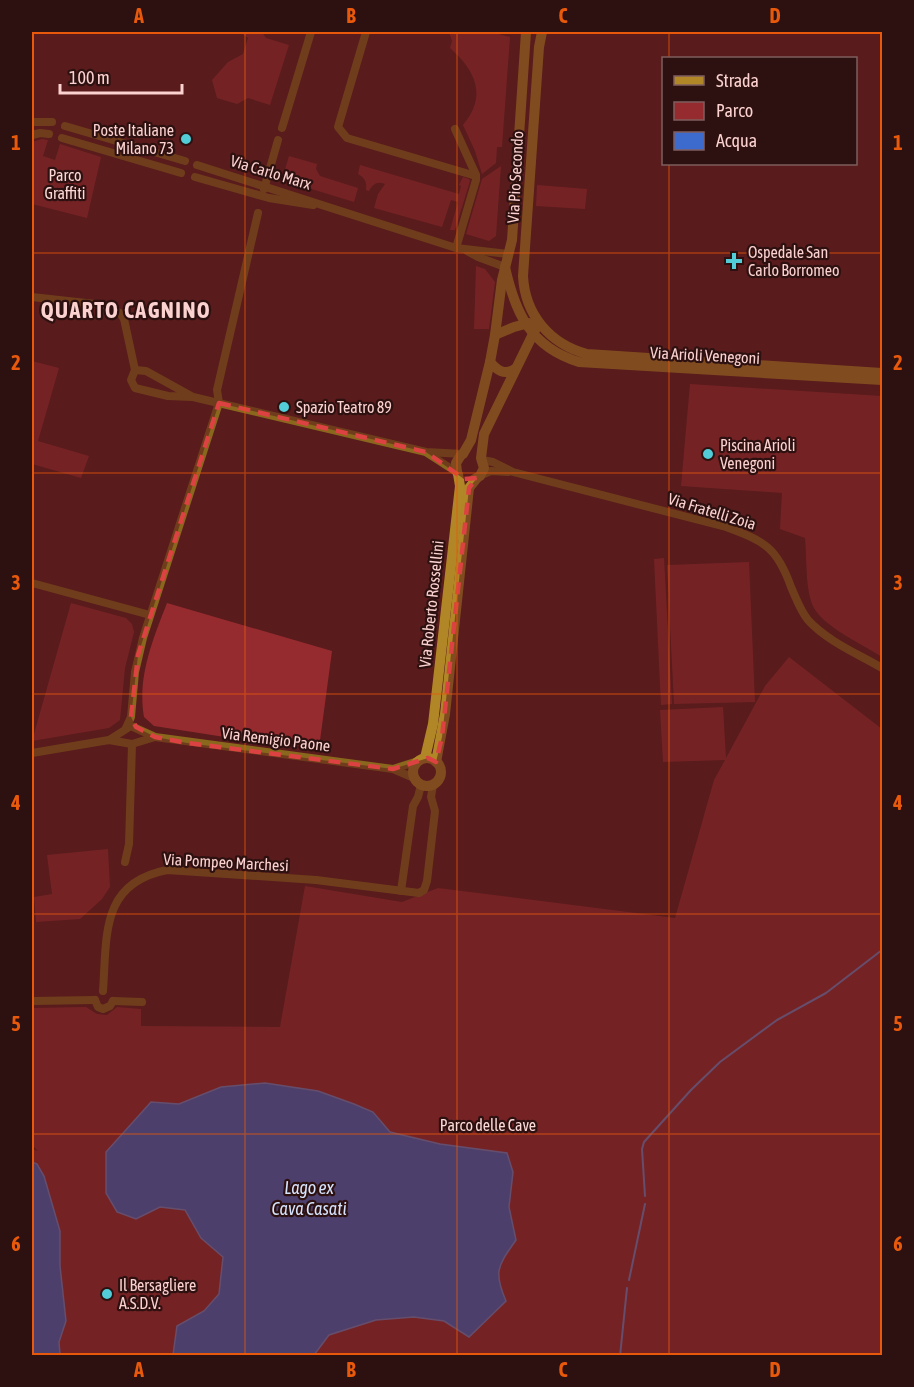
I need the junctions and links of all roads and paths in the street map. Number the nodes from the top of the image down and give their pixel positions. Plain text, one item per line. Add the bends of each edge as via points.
1 (311, 32) edge
2 (366, 32) edge
3 (526, 32) edge
4 (542, 32) edge
5 (536, 79) junction
6 (520, 121) junction
7 (32, 122) edge
8 (52, 122) dead end
9 (65, 126) dead end
10 (282, 128) dead end
11 (456, 131) dead end
12 (48, 134) dead end
13 (32, 135) edge
14 (62, 138) dead end
15 (278, 140) dead end
16 (122, 143) junction
17 (118, 155) junction
18 (185, 161) dead end
19 (517, 162) junction
20 (197, 165) dead end
21 (181, 173) dead end
22 (476, 176) junction
23 (195, 177) dead end
24 (530, 183) junction
25 (266, 186) junction
26 (262, 196) junction
27 (336, 208) junction
28 (528, 211) junction
29 (515, 212) junction
30 (258, 213) dead end
31 (456, 248) junction
32 (466, 250) junction
33 (508, 254) junction
34 (524, 264) junction
35 (505, 267) junction
36 (32, 297) edge
37 (538, 322) junction
38 (524, 323) junction
39 (534, 334) junction
40 (495, 335) junction
41 (490, 362) junction
42 (515, 369) junction
43 (135, 370) junction
44 (882, 373) edge
45 (882, 380) edge
46 (193, 397) junction
47 (219, 403) junction
48 (426, 452) junction
49 (462, 455) junction
50 (482, 459) junction
51 (513, 472) junction
52 (458, 473) junction
53 (478, 477) junction
54 (32, 584) edge
55 (150, 615) junction
56 (882, 668) edge
57 (132, 717) junction
58 (125, 728) junction
59 (137, 728) junction
60 (155, 737) junction
61 (109, 740) junction
62 (132, 743) junction
63 (32, 753) edge
64 (422, 760) junction
65 (436, 762) junction
66 (393, 769) junction
67 (422, 783) junction
68 (125, 862) dead end
69 (401, 891) junction
70 (103, 991) junction
71 (95, 1000) junction
72 (32, 1001) edge
73 (112, 1001) junction
74 (142, 1002) dead end

1 - 10 street
2 - 22 street via 338,127 347,138
3 - 6 main road, Via Pio Secondo
4 - 5 main road, Via Pio Secondo
5 - 6 main road via 527,88
5 - 24 main road, Via Pio Secondo
6 - 19 main road, Via Pio Secondo
7 - 8 street
9 - 16 street
11 - 22 street
12 - 13 street
14 - 17 street
15 - 25 street
16 - 17 street
16 - 18 street
17 - 21 street
19 - 24 main road
19 - 29 main road, Via Pio Secondo
20 - 25 street, Via Carlo Marx
22 - 31 street
23 - 26 street, Via Carlo Marx
24 - 28 main road, Via Pio Secondo
25 - 26 street
25 - 27 street, Via Carlo Marx
26 - 27 street, Via Carlo Marx
27 - 31 street, Via Carlo Marx
28 - 29 main road
28 - 34 main road, Via Pio Secondo
29 - 33 main road, Via Pio Secondo
30 - 47 street via 217,390
31 - 32 street, Via Carlo Marx
32 - 33 street, Via Carlo Marx
32 - 35 street, Via Carlo Marx
33 - 34 main road, Via Carlo Marx
33 - 35 main road, Via Pio Secondo
34 - 35 main road, Via Carlo Marx
34 - 37 main road, Via Pio Secondo via 525,296
35 - 38 main road, Via Pio Secondo via 511,297
35 - 40 main road, Via Pio Secondo
36 - 43 street, Via Fratelli Zoia via 104,305 120,313
37 - 38 main road
37 - 39 main road, Via Roberto Rossellini
37 - 44 main road, Via Arioli Venegoni via 558,341 587,354
38 - 39 main road, Via Pio Secondo
38 - 40 main road
39 - 42 main road, Via Roberto Rossellini
39 - 45 main road, Via Arioli Venegoni via 558,353 579,362
40 - 41 main road, Via Roberto Rossellini
41 - 42 main road via 500,371
41 - 49 main road, Via Roberto Rossellini via 471,440
42 - 50 main road, Via Roberto Rossellini via 484,434
43 - 46 street, Via Fratelli Zoia via 146,371
43 - 46 street, Via Fratelli Zoia via 131,380 139,390
46 - 47 street, Via Fratelli Zoia
47 - 48 street, Via Fratelli Zoia
47 - 55 street
48 - 49 street, Via Fratelli Zoia
48 - 52 street, Via Fratelli Zoia
49 - 50 main road, Via Fratelli Zoia via 472,452
49 - 52 main road, Via Roberto Rossellini via 456,463
50 - 51 street, Via Fratelli Zoia
50 - 53 main road, Via Roberto Rossellini via 484,468
51 - 53 street, Via Fratelli Zoia via 491,471
51 - 56 street, Via Fratelli Zoia via 726,527 755,539 776,554 807,618
52 - 53 main road, Via Fratelli Zoia via 467,480
52 - 64 main road, Via Roberto Rossellini via 460,486 433,724
53 - 65 main road, Via Roberto Rossellini via 469,488 445,714
54 - 55 street
55 - 57 street via 135,672
57 - 58 street
57 - 59 street
58 - 59 street
58 - 61 street
58 - 62 street via 122,736
59 - 60 street
59 - 62 street via 141,736
60 - 62 street
60 - 66 street, Via Remigio Paone
61 - 62 street
61 - 63 street
62 - 68 street
64 - 65 main road
64 - 66 street, Via Remigio Paone
64 - 67 main road via 412,770
65 - 67 main road, Via Roberto Rossellini via 441,774 438,781
66 - 67 street, Via Remigio Paone
67 - 69 street via 413,806
67 - 69 street, Via Pompeo Marchesi via 435,811 427,885 419,893
69 - 70 street, Via Pompeo Marchesi via 316,880 167,870 150,873 127,888 112,911
70 - 71 street
70 - 73 street via 110,993
71 - 72 street
71 - 73 street via 103,1009
73 - 74 street

